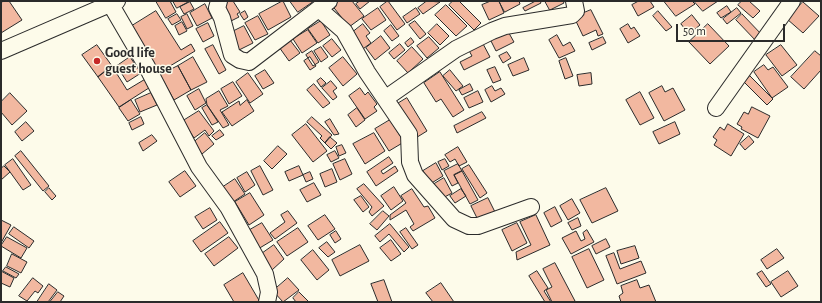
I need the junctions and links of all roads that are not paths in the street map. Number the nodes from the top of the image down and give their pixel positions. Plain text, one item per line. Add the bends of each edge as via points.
1 (219, 1) edge
2 (574, 1) edge
3 (792, 1) edge
4 (114, 3) edge
5 (324, 5) edge
6 (1, 51) edge
7 (386, 98) junction
8 (716, 108) dead end
9 (531, 207) dead end
10 (267, 302) edge

1 - 5 street via 217,8 232,55 249,62
2 - 7 street via 576,11 572,15 505,26 456,48
3 - 8 street
4 - 6 street
4 - 10 street via 199,166 228,207 265,274 269,292
5 - 7 street via 344,31 367,72
7 - 9 street via 409,134 411,169 454,219 469,226 478,226

